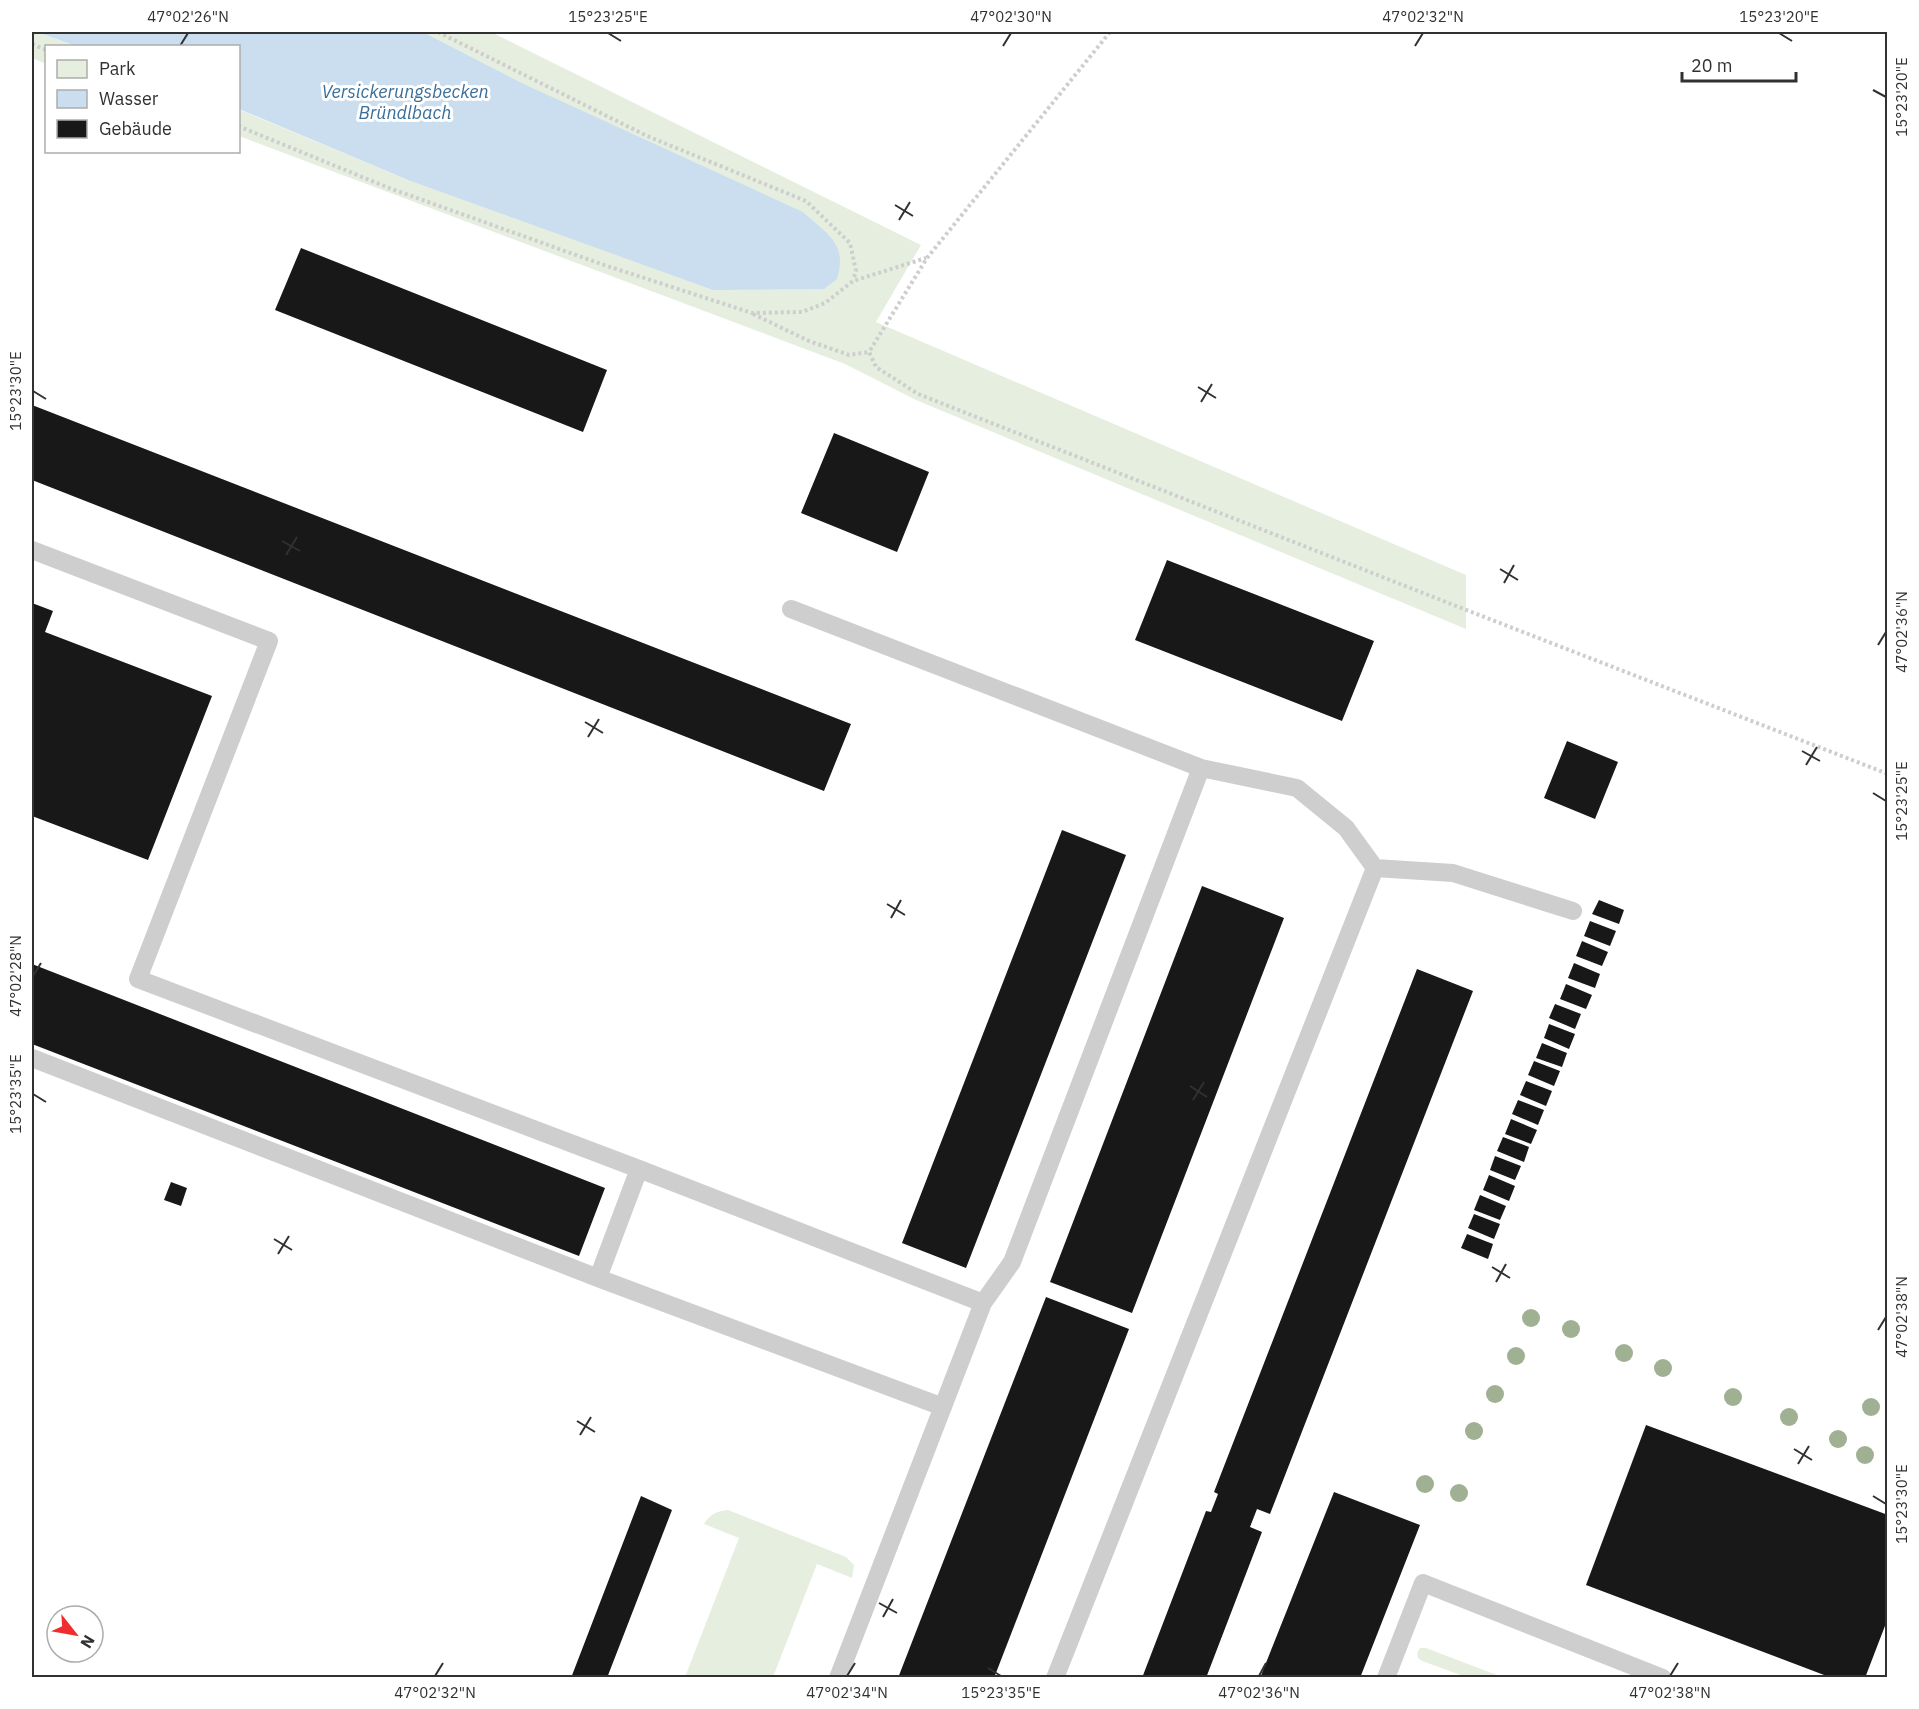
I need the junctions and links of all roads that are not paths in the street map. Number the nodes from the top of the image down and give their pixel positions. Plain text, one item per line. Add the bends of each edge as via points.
1 (32, 550) edge
2 (791, 609) dead end
3 (1201, 768) junction
4 (1375, 868) junction
5 (1573, 911) dead end
6 (32, 1058) edge
7 (639, 1169) junction
8 (598, 1278) junction
9 (983, 1303) junction
10 (943, 1407) junction
11 (838, 1677) edge
12 (1055, 1677) edge
13 (1386, 1677) edge
14 (1663, 1677) edge

1 - 7 lane via 269,641 138,979
2 - 3 lane
3 - 4 lane via 1297,788 1346,828
3 - 9 lane via 1012,1262
4 - 5 lane via 1453,873
4 - 12 lane
6 - 8 lane
7 - 8 lane
7 - 9 lane
8 - 10 lane
9 - 10 lane
10 - 11 lane
13 - 14 lane via 1423,1583

